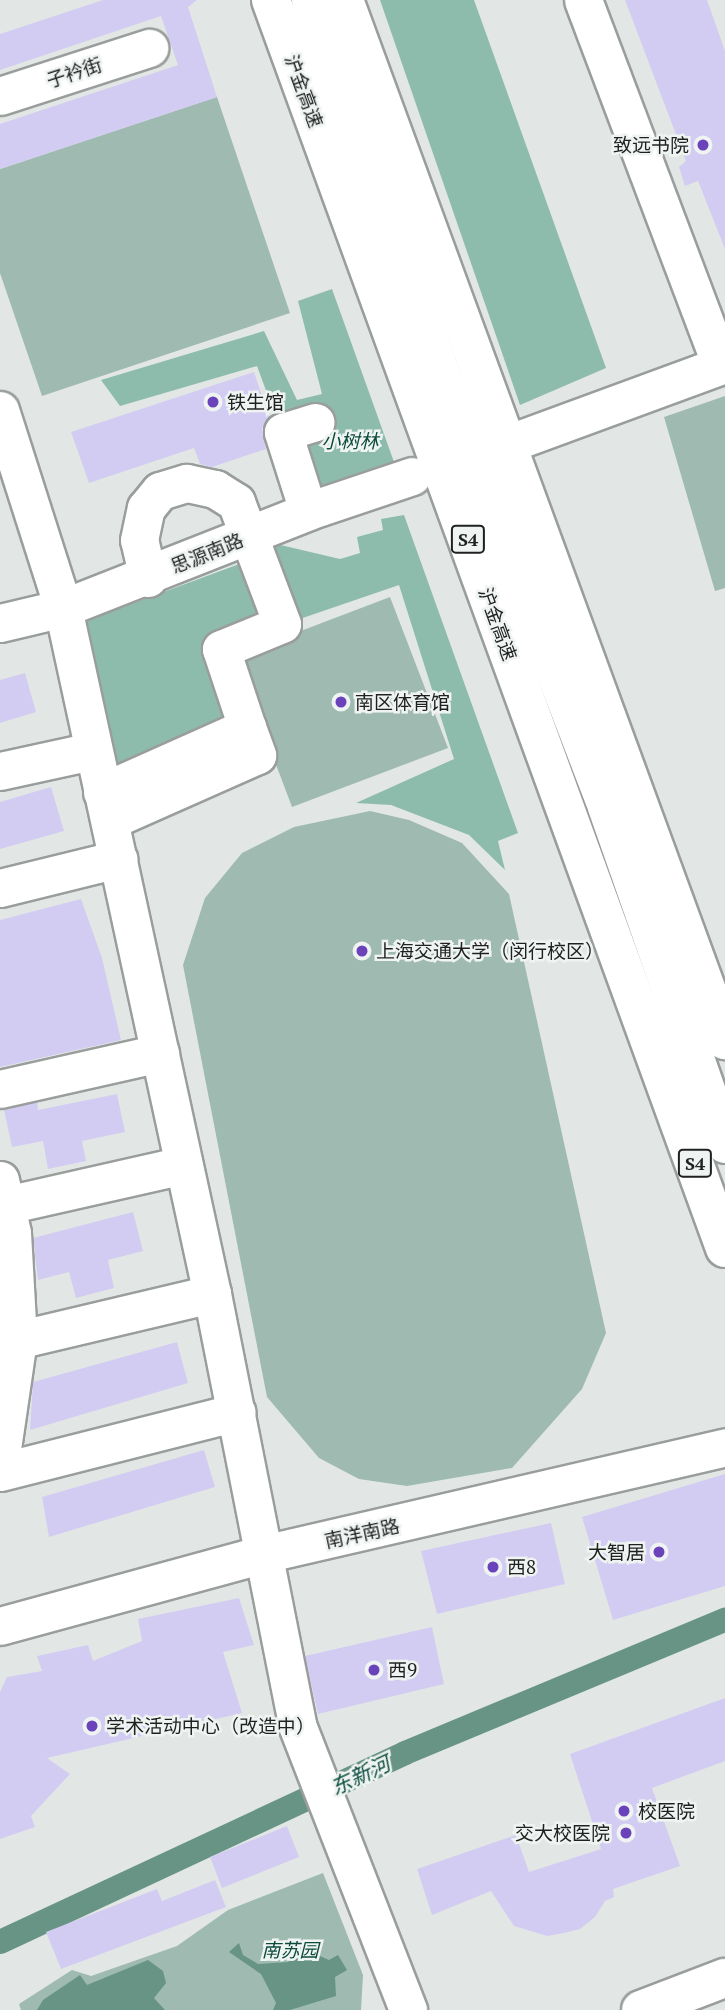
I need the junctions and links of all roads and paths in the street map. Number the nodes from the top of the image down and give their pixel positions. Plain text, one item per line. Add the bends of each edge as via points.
1 (271, 0) edge
2 (311, 0) edge
3 (344, 0) edge
4 (583, 0) edge
5 (149, 48) dead end
6 (0, 96) edge
7 (723, 364) edge
8 (0, 410) edge
9 (316, 422) dead end
10 (517, 440) dead end
11 (412, 476) dead end
12 (308, 511) junction
13 (251, 535) junction
14 (148, 578) junction
15 (63, 608) junction
16 (0, 623) edge
17 (92, 751) junction
18 (0, 771) edge
19 (106, 806) junction
20 (118, 859) junction
21 (0, 888) edge
22 (160, 1053) junction
23 (695, 1058) edge
24 (0, 1090) edge
25 (725, 1143) edge
26 (184, 1165) junction
27 (3, 1192) edge
28 (6, 1244) edge
29 (725, 1248) edge
30 (212, 1294) junction
31 (9, 1342) edge
32 (237, 1412) junction
33 (725, 1447) edge
34 (0, 1462) edge
35 (0, 1472) edge
36 (262, 1554) junction
37 (0, 1626) edge
38 (725, 1978) edge
39 (408, 2010) edge
40 (641, 2010) edge

1 - 23 main road, 沪金高速 / S4
2 - 23 main road, 沪金高速 / S4 via 436,361 607,807
3 - 23 main road, 沪金高速 / S4
4 - 7 lane
5 - 6 lane, 子衿街
7 - 10 lane
8 - 15 lane
9 - 12 lane via 284,432
11 - 12 lane, 思源南路
12 - 13 lane, 思源南路
13 - 14 lane, 思源南路
13 - 14 lane via 236,502 215,489 187,483 160,491 146,508 139,540
13 - 19 lane via 282,624 220,649 257,755
14 - 15 lane, 思源南路
15 - 16 lane, 思源南路
15 - 17 lane
17 - 18 lane
17 - 19 lane
19 - 20 lane
20 - 21 lane
20 - 22 lane
22 - 24 lane
22 - 26 lane
23 - 25 main road, 沪金高速 / S4
23 - 29 main road, 沪金高速 / S4
26 - 27 lane
26 - 30 lane
27 - 28 lane
28 - 31 lane
30 - 31 lane
30 - 32 lane
31 - 34 lane
32 - 35 lane
32 - 36 lane
33 - 36 lane, 南洋南路
36 - 37 lane, 南洋南路
36 - 39 lane via 297,1725
38 - 40 main road

